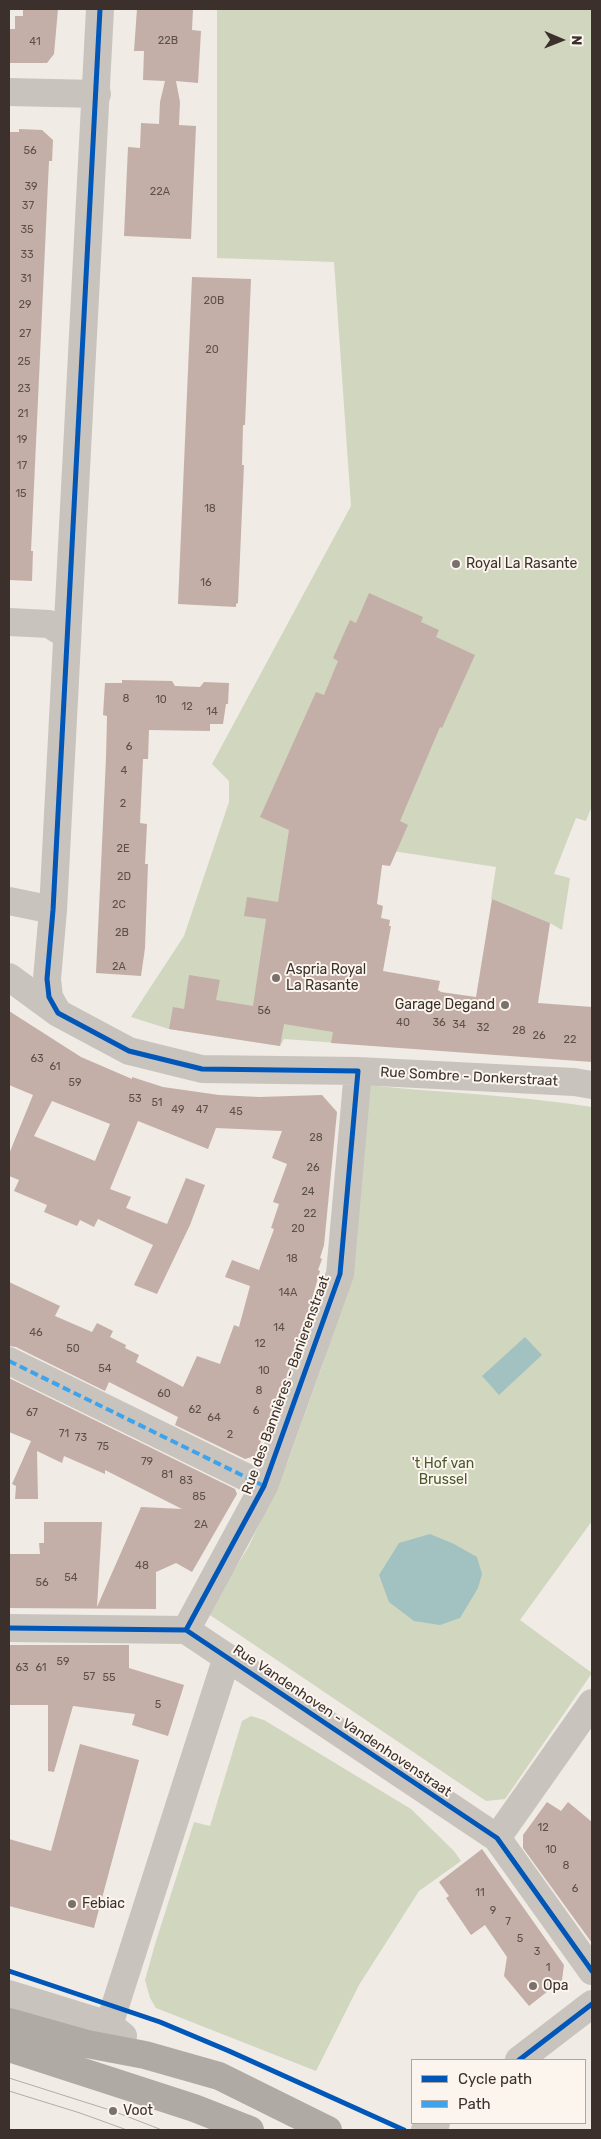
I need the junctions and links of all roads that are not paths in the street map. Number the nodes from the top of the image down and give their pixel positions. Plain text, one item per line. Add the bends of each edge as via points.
1 (100, 9) edge
2 (9, 92) edge
3 (97, 94) junction
4 (9, 622) edge
5 (67, 635) junction
6 (9, 901) edge
7 (52, 910) junction
8 (9, 977) edge
9 (58, 1013) junction
10 (358, 1071) junction
11 (592, 1086) edge
12 (9, 1361) edge
13 (264, 1486) junction
14 (9, 1628) edge
15 (186, 1630) junction
16 (226, 1657) junction
17 (592, 1703) edge
18 (497, 1838) junction
19 (592, 1971) edge
20 (9, 1994) edge
21 (592, 2004) edge
22 (9, 2022) edge
23 (109, 2025) junction
24 (9, 2048) edge
25 (145, 2055) junction
26 (520, 2059) edge
27 (250, 2130) edge
28 (328, 2130) edge

1 - 3 street
2 - 3 street
3 - 5 street
4 - 5 street via 49,624
5 - 7 street
6 - 7 street
7 - 9 street via 47,979 49,997
8 - 9 street, Rue Sombre - Donkerstraat
9 - 10 street, Rue Sombre - Donkerstraat via 129,1051 202,1069
10 - 11 street, Rue Sombre - Donkerstraat via 574,1082
10 - 13 street, Rue des Bannières - Banierenstraat via 340,1274
12 - 13 street
13 - 15 street, Rue des Bannières - Banierenstraat
14 - 15 street
15 - 16 street, Rue Vandenhoven - Vandenhovenstraat
16 - 18 street, Rue Vandenhoven - Vandenhovenstraat
16 - 23 street
17 - 18 street
18 - 19 street, Rue Vandenhoven - Vandenhovenstraat
20 - 23 street
21 - 26 street
22 - 25 highway via 87,2044
23 - 25 street
24 - 27 highway via 194,2108
25 - 28 highway via 219,2076

